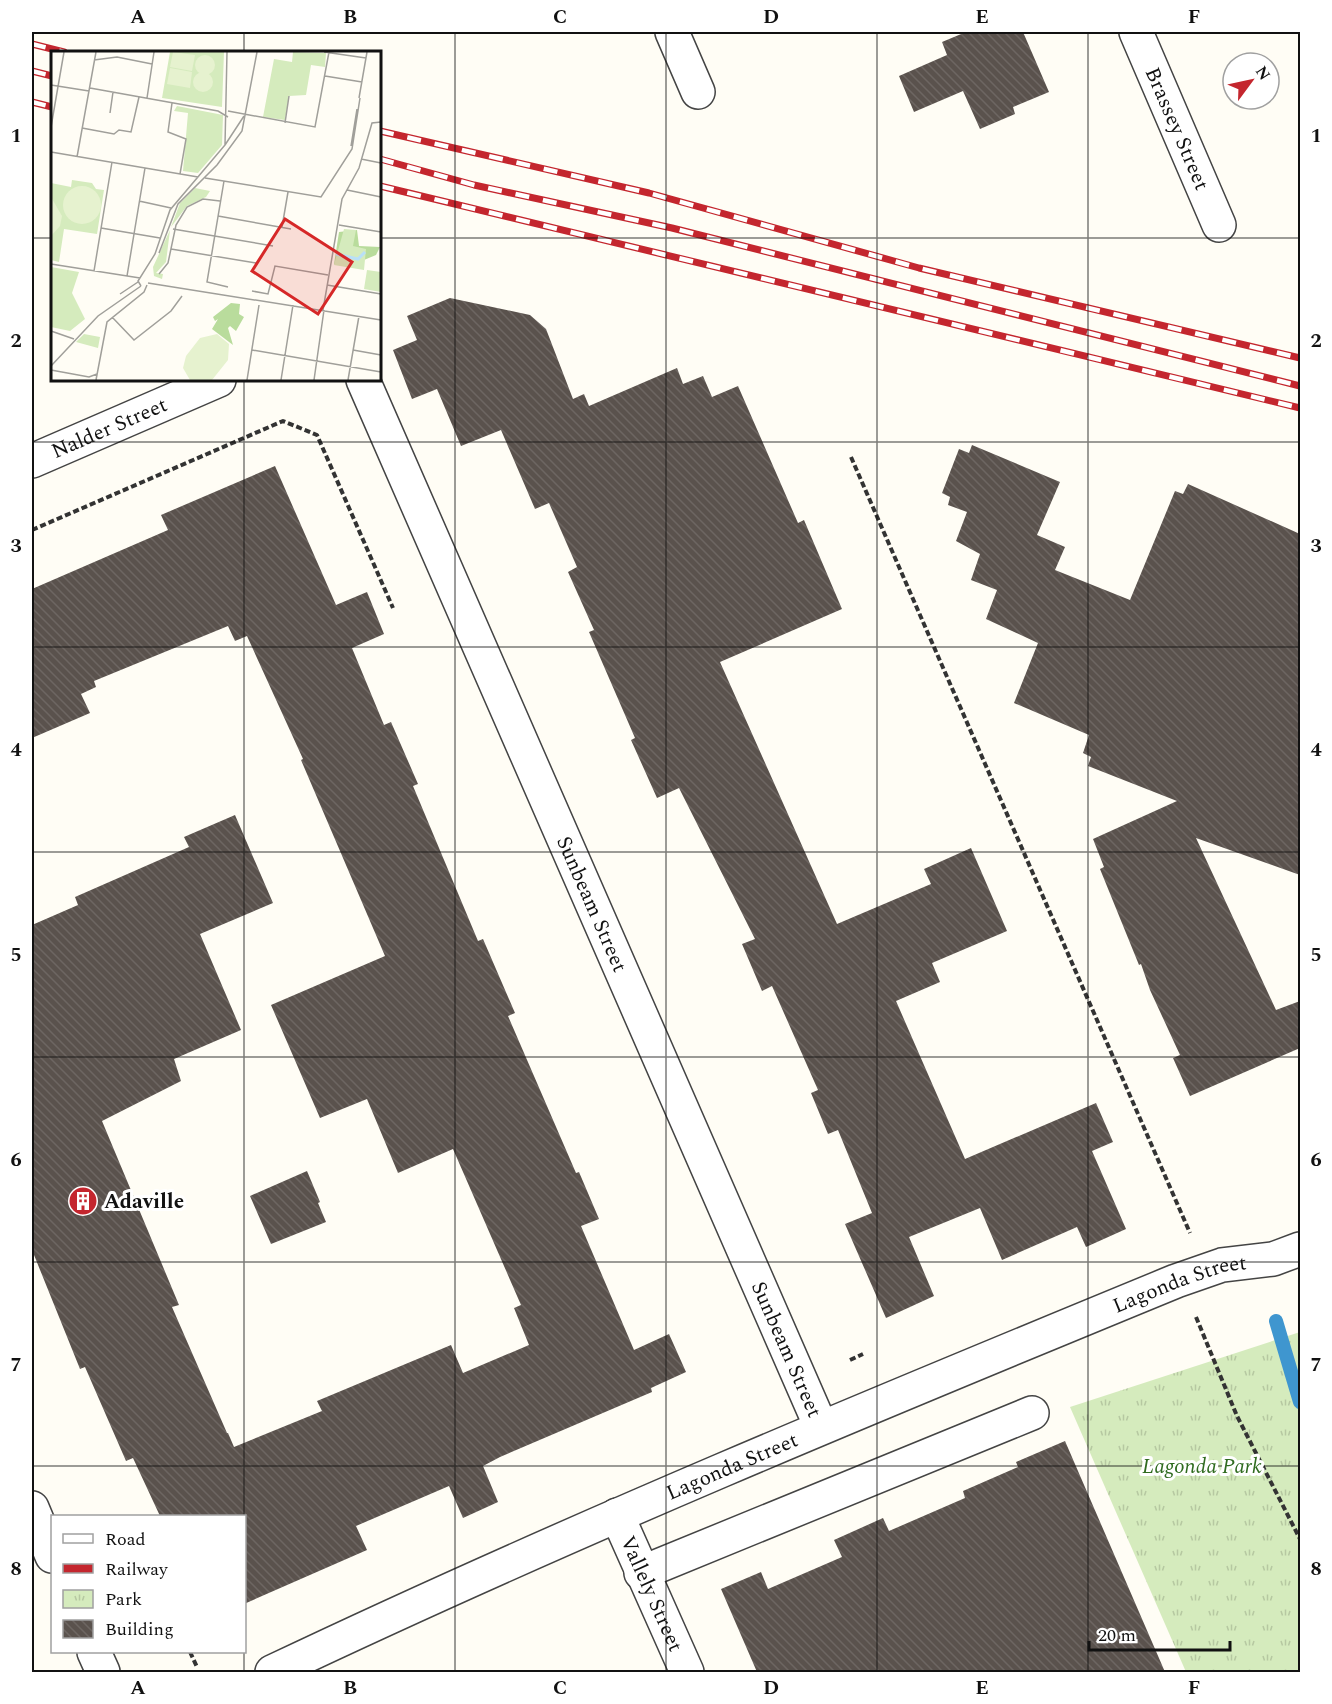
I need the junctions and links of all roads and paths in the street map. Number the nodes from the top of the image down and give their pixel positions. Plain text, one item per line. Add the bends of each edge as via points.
1 (672, 32) edge
2 (1136, 32) edge
3 (698, 92) dead end
4 (1220, 225) dead end
5 (217, 381) edge
6 (363, 381) edge
7 (851, 457) dead end
8 (32, 461) edge
9 (32, 530) edge
10 (393, 608) dead end
11 (1300, 1249) edge
12 (1206, 1269) junction
13 (1201, 1327) dead end
14 (863, 1354) dead end
15 (850, 1360) dead end
16 (1032, 1413) dead end
17 (821, 1427) junction
18 (32, 1508) edge
19 (617, 1515) junction
20 (1300, 1539) edge
21 (51, 1554) edge
22 (642, 1572) junction
23 (94, 1653) edge
24 (190, 1653) edge
25 (197, 1667) dead end
26 (104, 1672) edge
27 (272, 1672) edge
28 (687, 1672) edge

1 - 3 street
2 - 4 street, Brassey Street
5 - 8 street, Nalder Street
6 - 17 street, Sunbeam Street
7 - 12 path
9 - 10 path via 283,422 317,435
11 - 12 street, Lagonda Street via 1273,1258
12 - 17 street, Lagonda Street
13 - 20 path via 1237,1416
14 - 15 path
16 - 22 street
17 - 19 street, Lagonda Street
18 - 21 street
19 - 22 street, Vallely Street
19 - 27 street, Lagonda Street
22 - 28 street, Vallely Street
23 - 26 street
24 - 25 path

